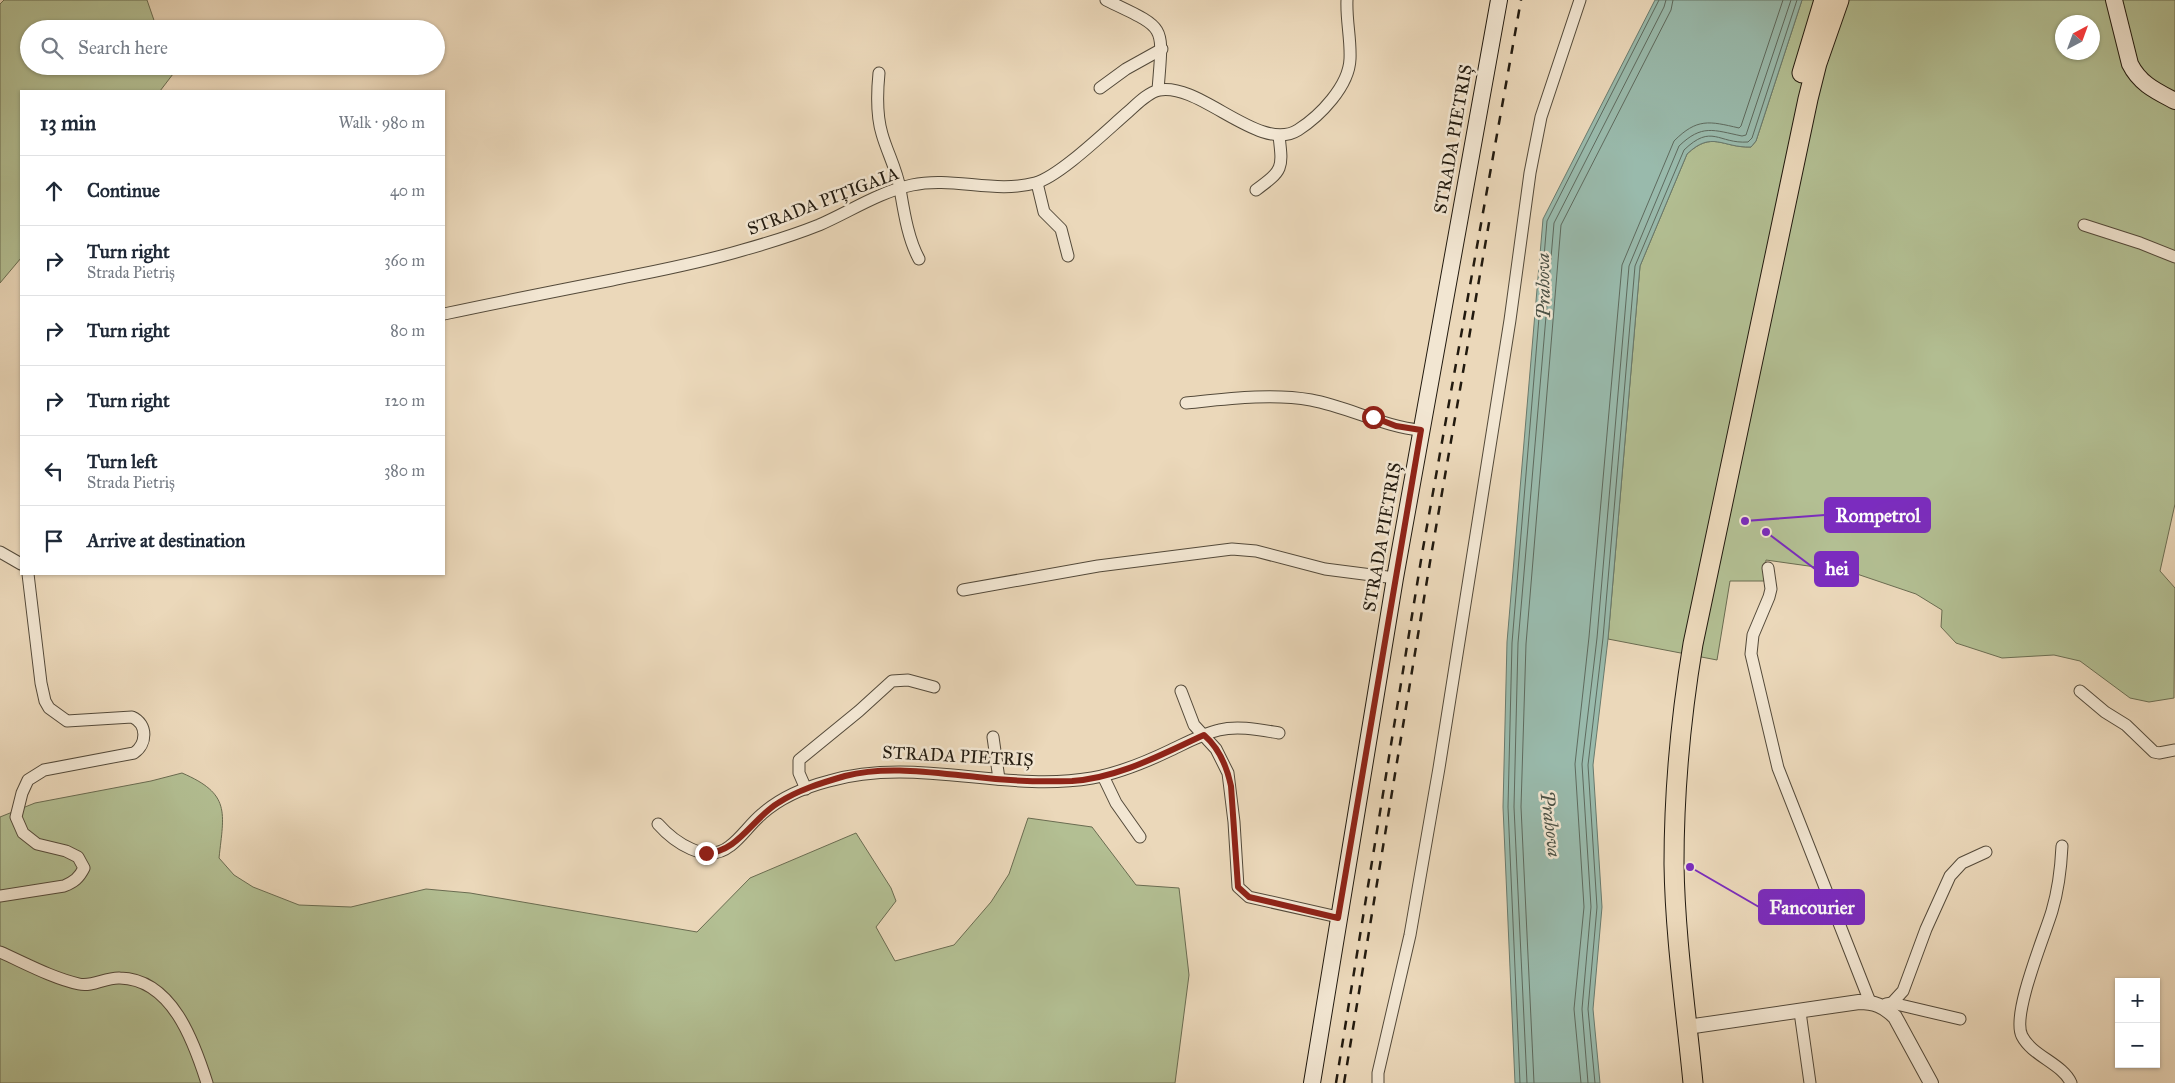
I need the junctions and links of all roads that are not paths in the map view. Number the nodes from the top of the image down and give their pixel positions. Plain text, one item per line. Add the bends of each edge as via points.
1 (1106, 0) edge
2 (1347, 0) edge
3 (1499, 0) edge
4 (1580, 0) edge
5 (1824, 0) edge
6 (1839, 0) edge
7 (2114, 0) edge
8 (1162, 49) junction
9 (879, 72) dead end
10 (1100, 88) dead end
11 (1158, 90) junction
12 (2175, 101) edge
13 (1280, 136) junction
14 (1037, 183) junction
15 (900, 188) junction
16 (1256, 190) dead end
17 (2084, 224) dead end
18 (1068, 256) dead end
19 (2175, 257) edge
20 (920, 259) dead end
21 (445, 314) edge
22 (1186, 403) dead end
23 (1421, 430) junction
24 (0, 552) edge
25 (20, 563) edge
26 (1768, 568) dead end
27 (28, 575) edge
28 (1395, 578) junction
29 (963, 590) dead end
30 (934, 687) dead end
31 (1181, 691) dead end
32 (2080, 691) dead end
33 (1279, 733) dead end
34 (1204, 735) junction
35 (994, 737) dead end
36 (2175, 750) edge
37 (1103, 776) junction
38 (999, 779) junction
39 (806, 789) junction
40 (658, 824) dead end
41 (1140, 837) dead end
42 (2062, 846) dead end
43 (1986, 852) dead end
44 (0, 896) edge
45 (1338, 918) junction
46 (0, 952) edge
47 (1880, 1003) junction
48 (1800, 1012) junction
49 (1960, 1020) dead end
50 (1687, 1027) junction
51 (207, 1083) edge
52 (1312, 1083) edge
53 (1378, 1083) edge
54 (1682, 1083) edge
55 (1693, 1083) edge
56 (1810, 1083) edge
57 (1931, 1083) edge
58 (2071, 1083) edge

1 - 8 street via 1149,20 1160,33
2 - 13 street via 1350,62 1346,77 1335,94 1298,131
3 - 23 main road, STRADA PIETRIȘ
4 - 53 street via 1541,117 1530,173 1439,768 1410,935
5 - 54 highway via 1796,97 1694,586 1672,718 1664,867
6 - 50 highway via 1808,99 1690,665 1680,752 1674,863
7 - 12 main road via 2134,72 2148,86
8 - 10 street
8 - 11 street
9 - 15 street via 877,97 881,132
11 - 13 street via 1197,99 1258,130
11 - 14 street, STRADA PIȚIGAIA via 1057,172
13 - 16 street via 1281,166
14 - 15 street, STRADA PIȚIGAIA via 1009,187 935,183
14 - 18 street via 1044,212 1061,229
15 - 20 street via 900,200
15 - 21 street, STRADA PIȚIGAIA via 818,226 739,252
17 - 19 street
22 - 23 street via 1273,398 1310,400 1396,426
23 - 28 main road, STRADA PIETRIȘ
24 - 25 street
26 - 47 street via 1771,589 1753,636 1750,654 1768,734 1778,768
27 - 44 street via 41,683 49,708 67,721 132,717 143,726 144,736 140,749 134,753 44,770 28,780 16,817 23,833 38,844 78,857 84,868 80,876 64,886
28 - 29 street via 1325,569 1256,550 1232,549 1098,566
28 - 45 main road, STRADA PIETRIȘ
30 - 39 street via 899,679 886,685 860,711 799,760 799,773
31 - 34 street via 1194,725
32 - 36 street via 2126,724 2154,752
33 - 34 street, STRADA PIETRIȘ via 1235,728
34 - 37 street, STRADA PIETRIȘ via 1152,759
34 - 45 street via 1216,748 1231,786 1238,887 1249,897
35 - 38 street
37 - 38 street, STRADA PIETRIȘ via 1072,780
37 - 41 street via 1116,803
38 - 39 street, STRADA PIETRIȘ via 931,772 874,772
39 - 40 street, STRADA PIETRIȘ via 770,808 729,847 716,853 686,847
42 - 58 street via 2052,909 2018,1020 2022,1036 2029,1046
43 - 47 street via 1962,863 1950,876 1903,990
45 - 52 main road, STRADA PIETRIȘ
46 - 51 street via 80,984 119,978 142,981 177,1013 192,1037
47 - 48 street via 1859,1002
47 - 49 street
47 - 57 street via 1895,1017
48 - 50 street
48 - 56 street
50 - 55 highway

